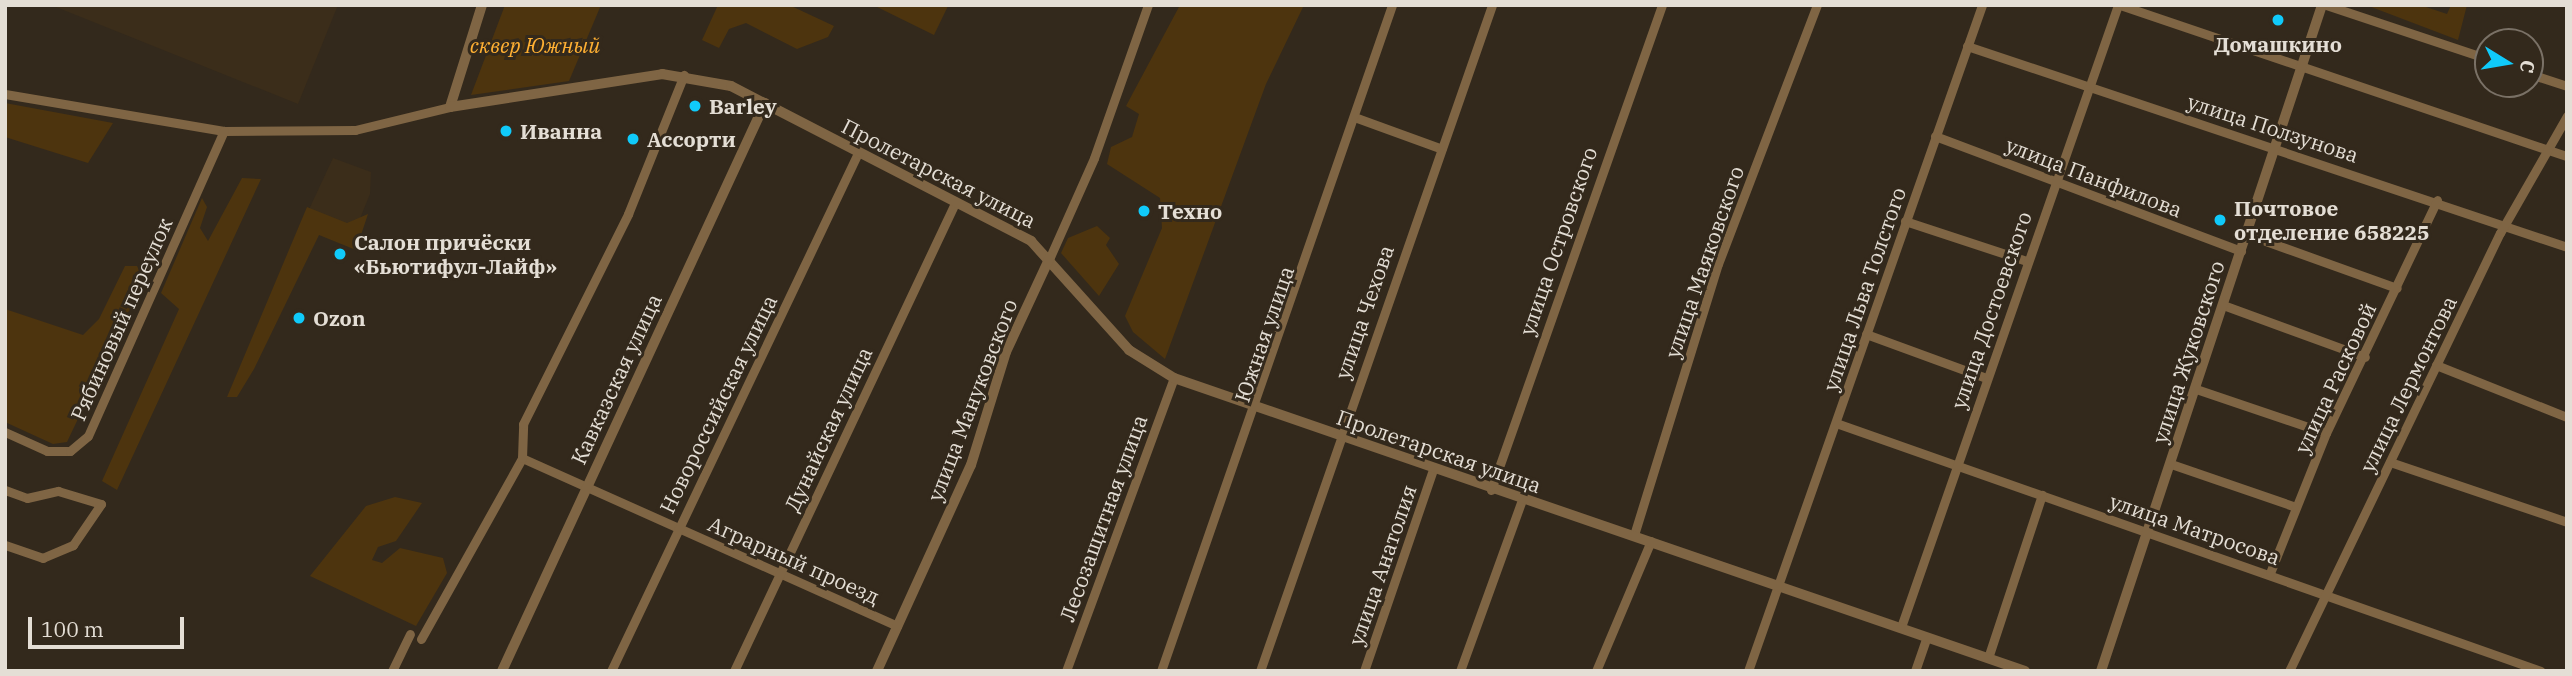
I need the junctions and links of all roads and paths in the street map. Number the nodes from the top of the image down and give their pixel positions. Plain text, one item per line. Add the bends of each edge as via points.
1 (482, 5) edge
2 (1147, 5) edge
3 (1392, 5) edge
4 (1492, 5) edge
5 (1662, 5) edge
6 (1817, 5) edge
7 (1982, 5) edge
8 (2119, 5) edge
9 (2324, 5) edge
10 (1967, 46) junction
11 (2474, 55) edge
12 (2305, 67) junction
13 (684, 75) junction
14 (2544, 79) edge
15 (2089, 86) junction
16 (2567, 86) edge
17 (5, 94) edge
18 (765, 103) junction
19 (450, 107) junction
20 (2567, 116) edge
21 (1357, 118) junction
22 (224, 131) junction
23 (1935, 136) junction
24 (1442, 149) junction
25 (2276, 149) junction
26 (2548, 149) junction
27 (858, 153) junction
28 (2567, 156) edge
29 (2055, 181) junction
30 (2437, 200) junction
31 (955, 203) junction
32 (1905, 221) junction
33 (2505, 225) junction
34 (2246, 234) junction
35 (2567, 247) edge
36 (2241, 251) junction
37 (1050, 257) junction
38 (2027, 261) junction
39 (2397, 288) junction
40 (2223, 305) junction
41 (1866, 334) junction
42 (2365, 357) junction
43 (2436, 365) junction
44 (1174, 378) junction
45 (1986, 378) junction
46 (2196, 389) junction
47 (1256, 409) junction
48 (2567, 417) edge
49 (1836, 423) junction
50 (5, 432) edge
51 (2326, 433) junction
52 (1341, 438) junction
53 (522, 458) junction
54 (2390, 462) junction
55 (2171, 464) junction
56 (1956, 465) junction
57 (1433, 470) junction
58 (587, 487) junction
59 (5, 489) edge
60 (1491, 490) junction
61 (2042, 495) junction
62 (1522, 500) junction
63 (2296, 507) junction
64 (2567, 522) edge
65 (678, 527) junction
66 (2148, 533) junction
67 (1634, 535) junction
68 (1651, 541) junction
69 (5, 545) edge
70 (2270, 573) junction
71 (778, 574) junction
72 (1779, 584) junction
73 (2327, 592) junction
74 (897, 626) junction
75 (1901, 627) junction
76 (410, 634) dead end
77 (1927, 637) junction
78 (421, 639) dead end
79 (1988, 658) junction
80 (392, 671) edge
81 (502, 671) edge
82 (611, 671) edge
83 (734, 671) edge
84 (877, 671) edge
85 (1066, 671) edge
86 (1161, 671) edge
87 (1260, 671) edge
88 (1364, 671) edge
89 (1460, 671) edge
90 (1596, 671) edge
91 (1748, 671) edge
92 (1915, 671) edge
93 (2025, 671) edge
94 (2101, 671) edge
95 (2289, 671) edge
96 (2541, 671) edge

1 - 19 street
2 - 37 street via 1094,158
3 - 21 street, Южная улица
4 - 24 street, улица Чехова
5 - 60 street, улица Островского
6 - 67 street, улица Маяковского via 1718,264
7 - 10 street, улица Льва Толстого
8 - 12 street
8 - 15 street, улица Достоевского
9 - 11 street
9 - 12 street, улица Жуковского
10 - 15 street, улица Ползунова
10 - 23 street, улица Льва Толстого
12 - 25 street, улица Жуковского
12 - 26 street
13 - 18 street, Пролетарская улица
13 - 19 street, Пролетарская улица
13 - 53 street via 628,214 523,424
14 - 16 street
15 - 25 street, улица Ползунова
15 - 29 street, улица Достоевского
17 - 22 street, Пролетарская улица
18 - 27 street, Пролетарская улица
18 - 58 street, Кавказская улица
19 - 22 street, Пролетарская улица via 355,130
20 - 26 street, улица Лермонтова
21 - 24 street
21 - 47 street, Южная улица
22 - 50 street, Рябиновый переулок via 88,436 70,451 47,451
23 - 29 street, улица Панфилова
23 - 32 street, улица Льва Толстого
24 - 52 street, улица Чехова
25 - 30 street, улица Ползунова
25 - 34 street, улица Жуковского
26 - 28 street
26 - 33 street, улица Лермонтова
27 - 31 street, Пролетарская улица
27 - 65 street, Новороссийская улица
29 - 36 street, улица Панфилова
29 - 38 street, улица Достоевского
30 - 33 street, улица Ползунова
30 - 39 street, улица Расковой
31 - 37 street, Пролетарская улица
31 - 71 street, Дунайская улица
32 - 38 street
32 - 41 street, улица Льва Толстого
33 - 35 street, улица Ползунова
33 - 43 street, улица Лермонтова
34 - 36 street, улица Жуковского
34 - 39 street
36 - 40 street, улица Жуковского
37 - 44 street, Пролетарская улица via 1129,350
37 - 74 street, улица Мануковского via 1006,352 971,465
38 - 45 street, улица Достоевского
39 - 42 street, улица Расковой
40 - 42 street
40 - 46 street, улица Жуковского
41 - 45 street
41 - 49 street, улица Льва Толстого
42 - 51 street, улица Расковой
43 - 48 street
43 - 54 street, улица Лермонтова
44 - 47 street, Пролетарская улица
44 - 85 street, Лесозащитная улица
45 - 56 street, улица Достоевского
46 - 51 street
46 - 55 street, улица Жуковского
47 - 52 street, Пролетарская улица
47 - 86 street, Южная улица
49 - 56 street, улица Матросова
49 - 72 street, улица Льва Толстого
51 - 63 street, улица Расковой
52 - 57 street, Пролетарская улица
52 - 87 street, улица Чехова
53 - 58 street, Аграрный проезд
53 - 78 street
54 - 64 street
54 - 73 street, улица Лермонтова
55 - 63 street
55 - 66 street, улица Жуковского
56 - 61 street, улица Матросова
56 - 75 street, улица Достоевского
57 - 60 street, Пролетарская улица
57 - 88 street, улица Анатолия
58 - 65 street, Аграрный проезд
58 - 81 street, Кавказская улица
59 - 69 street via 27,498 58,491 102,504 73,545 43,558
60 - 62 street, Пролетарская улица
61 - 66 street, улица Матросова
61 - 79 street
62 - 67 street, Пролетарская улица
62 - 89 street
63 - 70 street, улица Расковой
65 - 71 street, Аграрный проезд
65 - 82 street, Новороссийская улица
66 - 70 street, улица Матросова
66 - 94 street, улица Жуковского
67 - 68 street, Пролетарская улица
68 - 72 street, Пролетарская улица
68 - 90 street
70 - 73 street, улица Матросова
71 - 74 street, Аграрный проезд
71 - 83 street, Дунайская улица
72 - 75 street, Пролетарская улица
72 - 91 street, улица Льва Толстого
73 - 95 street, улица Лермонтова
73 - 96 street, улица Матросова
74 - 84 street, улица Мануковского
75 - 77 street, Пролетарская улица
76 - 80 street
77 - 79 street, Пролетарская улица
77 - 92 street
79 - 93 street, Пролетарская улица

